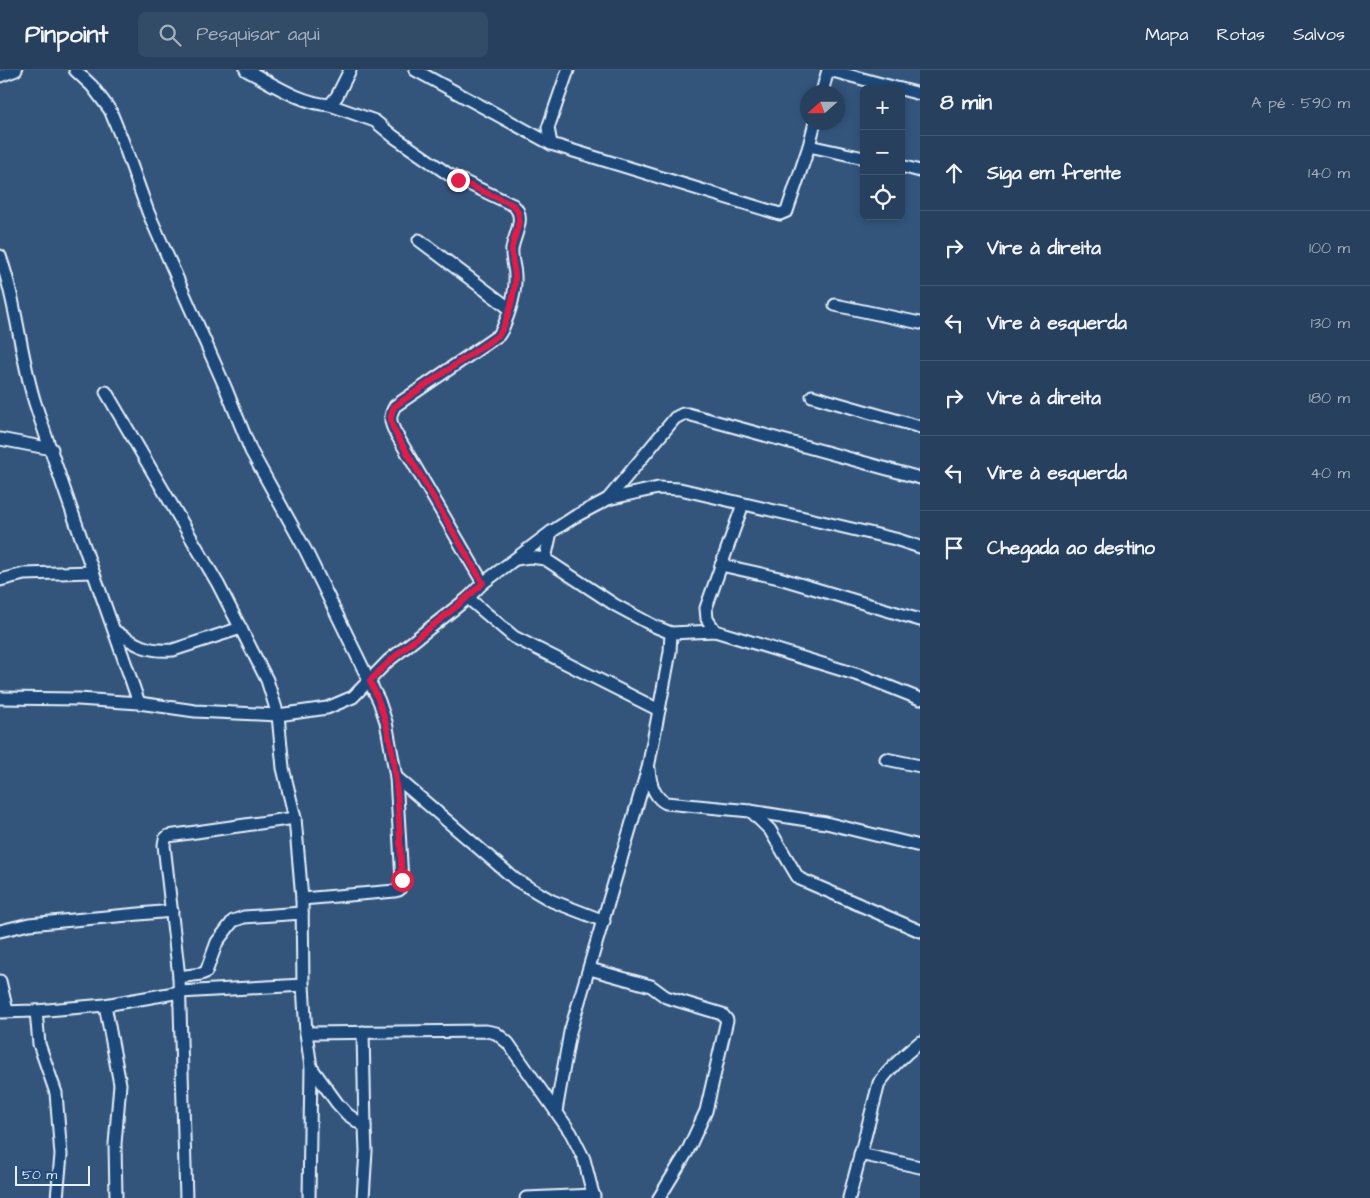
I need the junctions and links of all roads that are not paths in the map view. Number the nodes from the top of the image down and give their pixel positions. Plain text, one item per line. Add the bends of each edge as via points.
1 (16, 70) edge
2 (75, 70) edge
3 (246, 70) edge
4 (350, 70) edge
5 (415, 70) edge
6 (568, 70) edge
7 (828, 70) edge
8 (0, 76) edge
9 (824, 85) edge
10 (885, 85) edge
11 (905, 90) edge
12 (920, 94) edge
13 (330, 105) junction
14 (548, 128) junction
15 (813, 130) edge
16 (535, 136) junction
17 (551, 144) junction
18 (809, 146) junction
19 (860, 157) edge
20 (905, 167) edge
21 (920, 171) edge
22 (419, 240) dead end
23 (0, 256) edge
24 (835, 305) dead end
25 (509, 308) junction
26 (920, 323) edge
27 (106, 392) dead end
28 (812, 396) dead end
29 (920, 427) edge
30 (0, 439) edge
31 (52, 449) junction
32 (920, 478) edge
33 (608, 499) junction
34 (743, 504) junction
35 (551, 532) junction
36 (920, 547) edge
37 (545, 559) junction
38 (515, 560) junction
39 (721, 565) junction
40 (92, 572) junction
41 (0, 580) edge
42 (483, 583) junction
43 (468, 598) junction
44 (920, 620) edge
45 (241, 628) junction
46 (716, 631) junction
47 (115, 632) junction
48 (671, 633) junction
49 (370, 681) junction
50 (0, 698) edge
51 (920, 699) edge
52 (139, 703) junction
53 (659, 710) junction
54 (278, 715) junction
55 (886, 759) dead end
56 (920, 766) edge
57 (648, 768) junction
58 (396, 777) junction
59 (750, 811) junction
60 (296, 818) junction
61 (920, 846) edge
62 (302, 899) junction
63 (172, 911) junction
64 (302, 914) junction
65 (604, 921) junction
66 (0, 931) edge
67 (920, 931) edge
68 (590, 969) junction
69 (179, 977) junction
70 (0, 981) edge
71 (302, 985) junction
72 (180, 992) junction
73 (104, 1005) junction
74 (36, 1011) junction
75 (3, 1012) edge
76 (364, 1032) junction
77 (306, 1033) junction
78 (920, 1042) edge
79 (311, 1068) junction
80 (556, 1111) junction
81 (365, 1127) junction
82 (860, 1154) junction
83 (920, 1167) edge
84 (594, 1196) edge
85 (57, 1198) edge
86 (116, 1198) edge
87 (186, 1198) edge
88 (308, 1198) edge
89 (363, 1198) edge
90 (528, 1198) edge
91 (659, 1198) edge
92 (850, 1198) edge

1 - 8 street
2 - 49 street via 110,110 148,212 252,451
3 - 13 street via 305,101
4 - 13 street
5 - 16 street
6 - 14 street
7 - 9 street
7 - 10 street
11 - 12 street
13 - 25 street via 375,121 448,174 517,208 520,218 512,250 515,276
14 - 16 street
14 - 17 street
15 - 18 street
16 - 17 street
17 - 18 street via 780,214 787,211
18 - 19 street
20 - 21 street
22 - 25 street
23 - 31 street via 35,402
24 - 26 street
25 - 42 street via 499,335 395,406 390,417 395,432
27 - 45 street
28 - 29 street
30 - 31 street
31 - 40 street
32 - 33 street via 683,414 675,418
33 - 34 street via 658,488 680,489
33 - 35 street
34 - 36 street
34 - 39 street
35 - 37 street
35 - 38 street
37 - 38 street
37 - 48 street via 615,605
38 - 42 street
39 - 44 street via 780,578
39 - 46 street via 706,608 707,619
40 - 41 street via 24,574
40 - 47 street
42 - 43 street
43 - 49 street via 388,661
43 - 53 street via 514,637
45 - 47 street via 161,651 139,646
45 - 54 street via 267,680
46 - 48 street
46 - 51 street via 864,677
47 - 52 street
48 - 53 street
49 - 54 street via 342,703
49 - 58 street via 386,722
50 - 52 street
52 - 54 street via 195,711
53 - 57 street
54 - 60 street via 283,768
55 - 56 street
57 - 59 street via 653,789 666,803
57 - 65 street
58 - 62 street via 402,880 399,890
58 - 65 street via 516,880 552,901
59 - 61 street via 826,823
59 - 67 street via 770,830 800,880
60 - 62 street
60 - 63 street via 168,836 164,845
62 - 64 street
63 - 66 street via 29,924
63 - 69 street
64 - 69 street via 238,918 217,942 206,972
64 - 71 street
65 - 68 street
68 - 80 street via 570,1032
68 - 91 street via 651,986 666,996 722,1014 727,1020 706,1111 687,1152
69 - 72 street
70 - 75 street
71 - 72 street
71 - 77 street
72 - 73 street
72 - 87 street
73 - 74 street
73 - 86 street via 120,1084
74 - 75 street
74 - 85 street via 39,1044 56,1094 61,1155
76 - 77 street
76 - 80 street via 486,1030 496,1033 508,1043
76 - 81 street
77 - 79 street
78 - 82 street via 888,1070 880,1083
79 - 81 street via 337,1103
79 - 88 street
80 - 84 street via 584,1159
81 - 89 street
82 - 83 street
82 - 92 street
84 - 90 street

